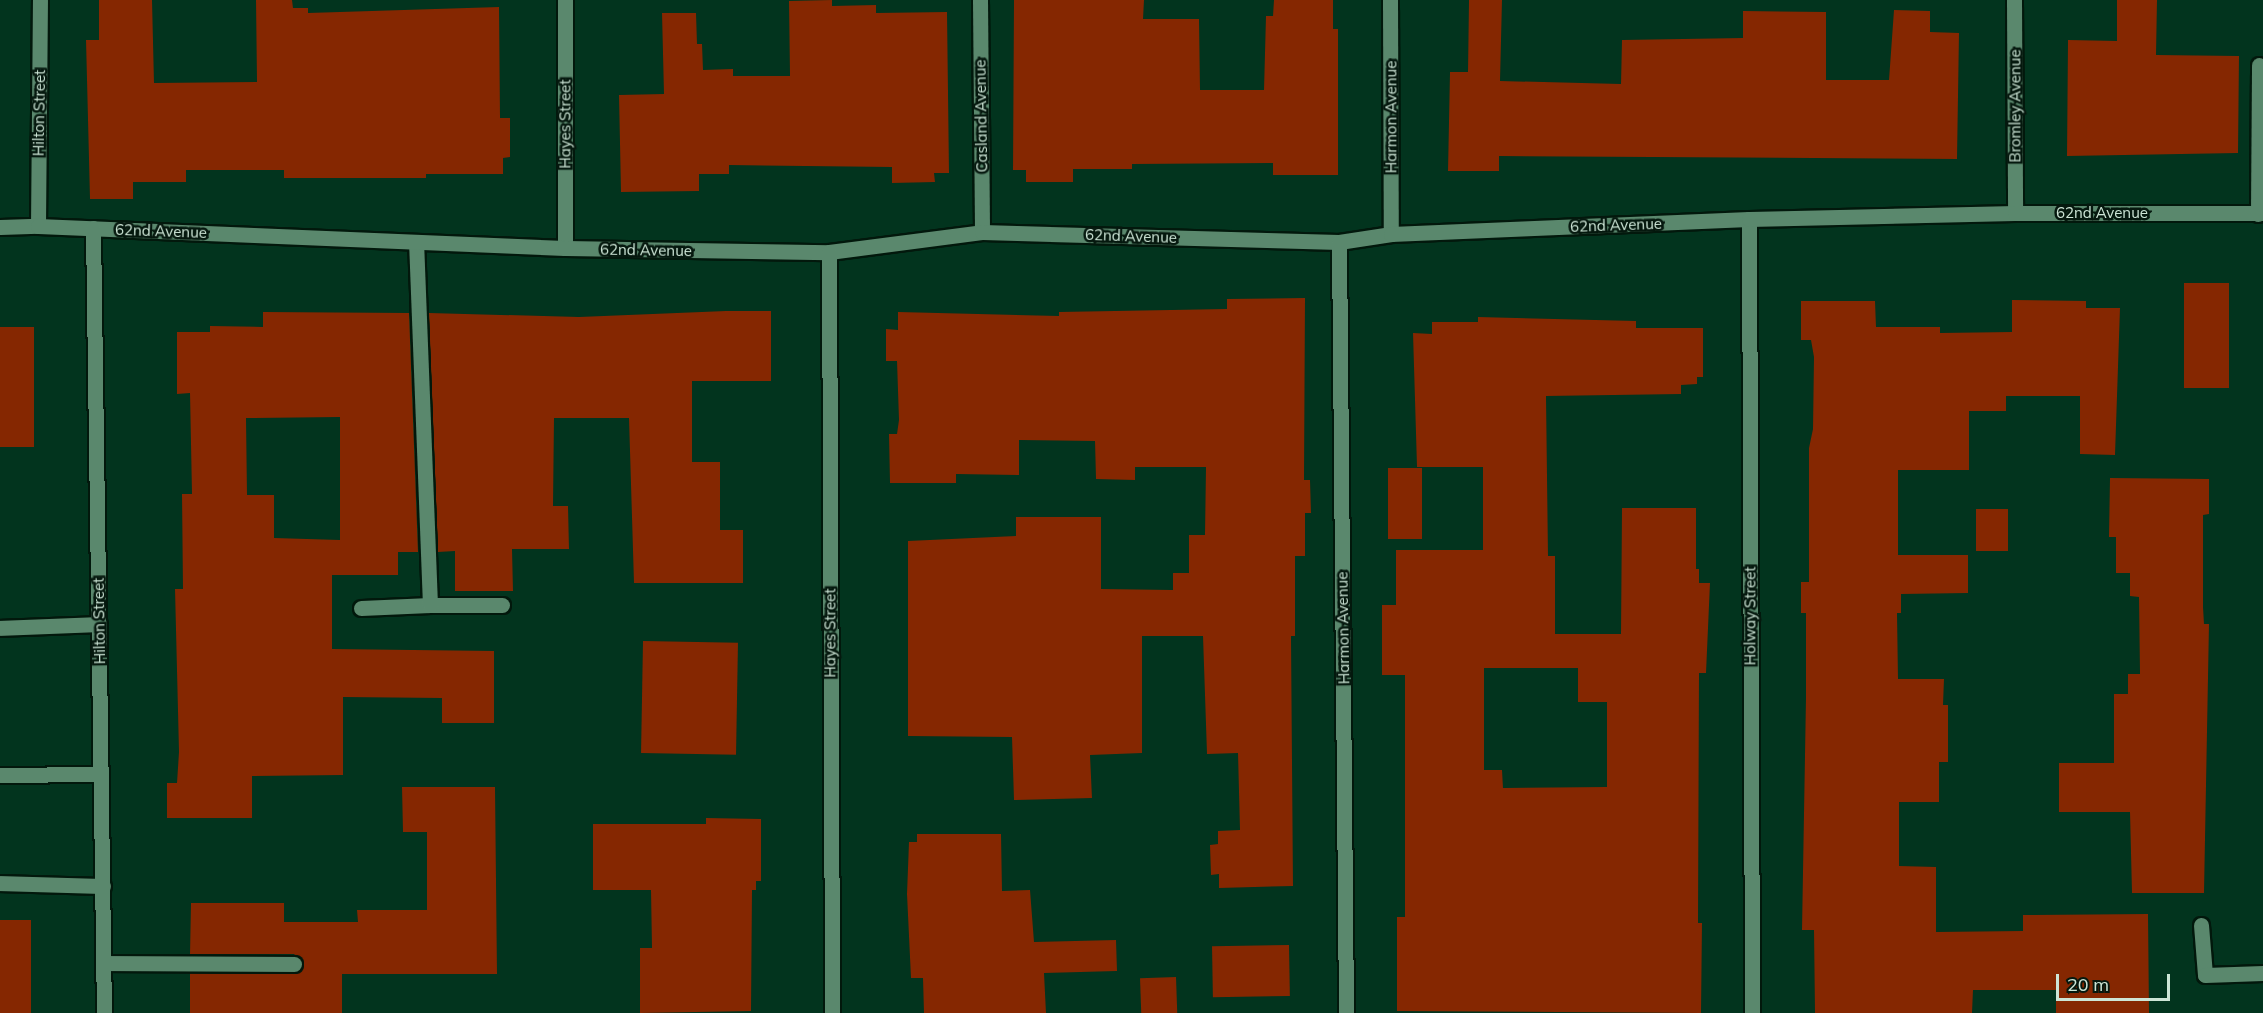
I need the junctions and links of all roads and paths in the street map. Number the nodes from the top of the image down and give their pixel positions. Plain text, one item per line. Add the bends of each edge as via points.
1 (40, 0) edge
2 (565, 0) edge
3 (980, 0) edge
4 (1390, 0) edge
5 (2014, 0) edge
6 (2259, 65) dead end
7 (2015, 213) junction
8 (2260, 214) edge
9 (1749, 219) junction
10 (38, 226) junction
11 (0, 227) edge
12 (93, 228) junction
13 (982, 232) junction
14 (1391, 234) junction
15 (416, 242) junction
16 (1339, 242) junction
17 (565, 248) junction
18 (829, 252) junction
19 (502, 605) dead end
20 (430, 606) junction
21 (361, 608) dead end
22 (99, 624) junction
23 (0, 628) edge
24 (101, 774) junction
25 (0, 775) edge
26 (0, 883) edge
27 (103, 886) junction
28 (2200, 925) dead end
29 (104, 963) junction
30 (294, 964) dead end
31 (2263, 972) edge
32 (104, 1013) edge
33 (832, 1013) edge
34 (1346, 1013) edge
35 (1752, 1013) edge

1 - 10 street, Hilton Street
2 - 17 street, Hayes Street
3 - 13 street, Casland Avenue
4 - 14 street, Harmon Avenue
5 - 7 street, Bromley Avenue
6 - 8 street
7 - 8 street, 62nd Avenue
7 - 9 street, 62nd Avenue
9 - 14 street, 62nd Avenue
9 - 35 street, Holway Street
10 - 11 street, 62nd Avenue
10 - 12 street, 62nd Avenue
12 - 15 street, 62nd Avenue
12 - 22 street, Hilton Street
13 - 16 street, 62nd Avenue
13 - 18 street, 62nd Avenue
14 - 16 street, 62nd Avenue
15 - 17 street, 62nd Avenue
15 - 20 street
16 - 34 street, Harmon Avenue
17 - 18 street, 62nd Avenue
18 - 33 street, Hayes Street
19 - 20 street
20 - 21 street
22 - 23 street
22 - 24 street, Hilton Street
24 - 25 street
24 - 27 street, Hilton Street
26 - 27 street
27 - 29 street, Hilton Street
28 - 31 street via 2205,975
29 - 30 street
29 - 32 street, Hilton Street

